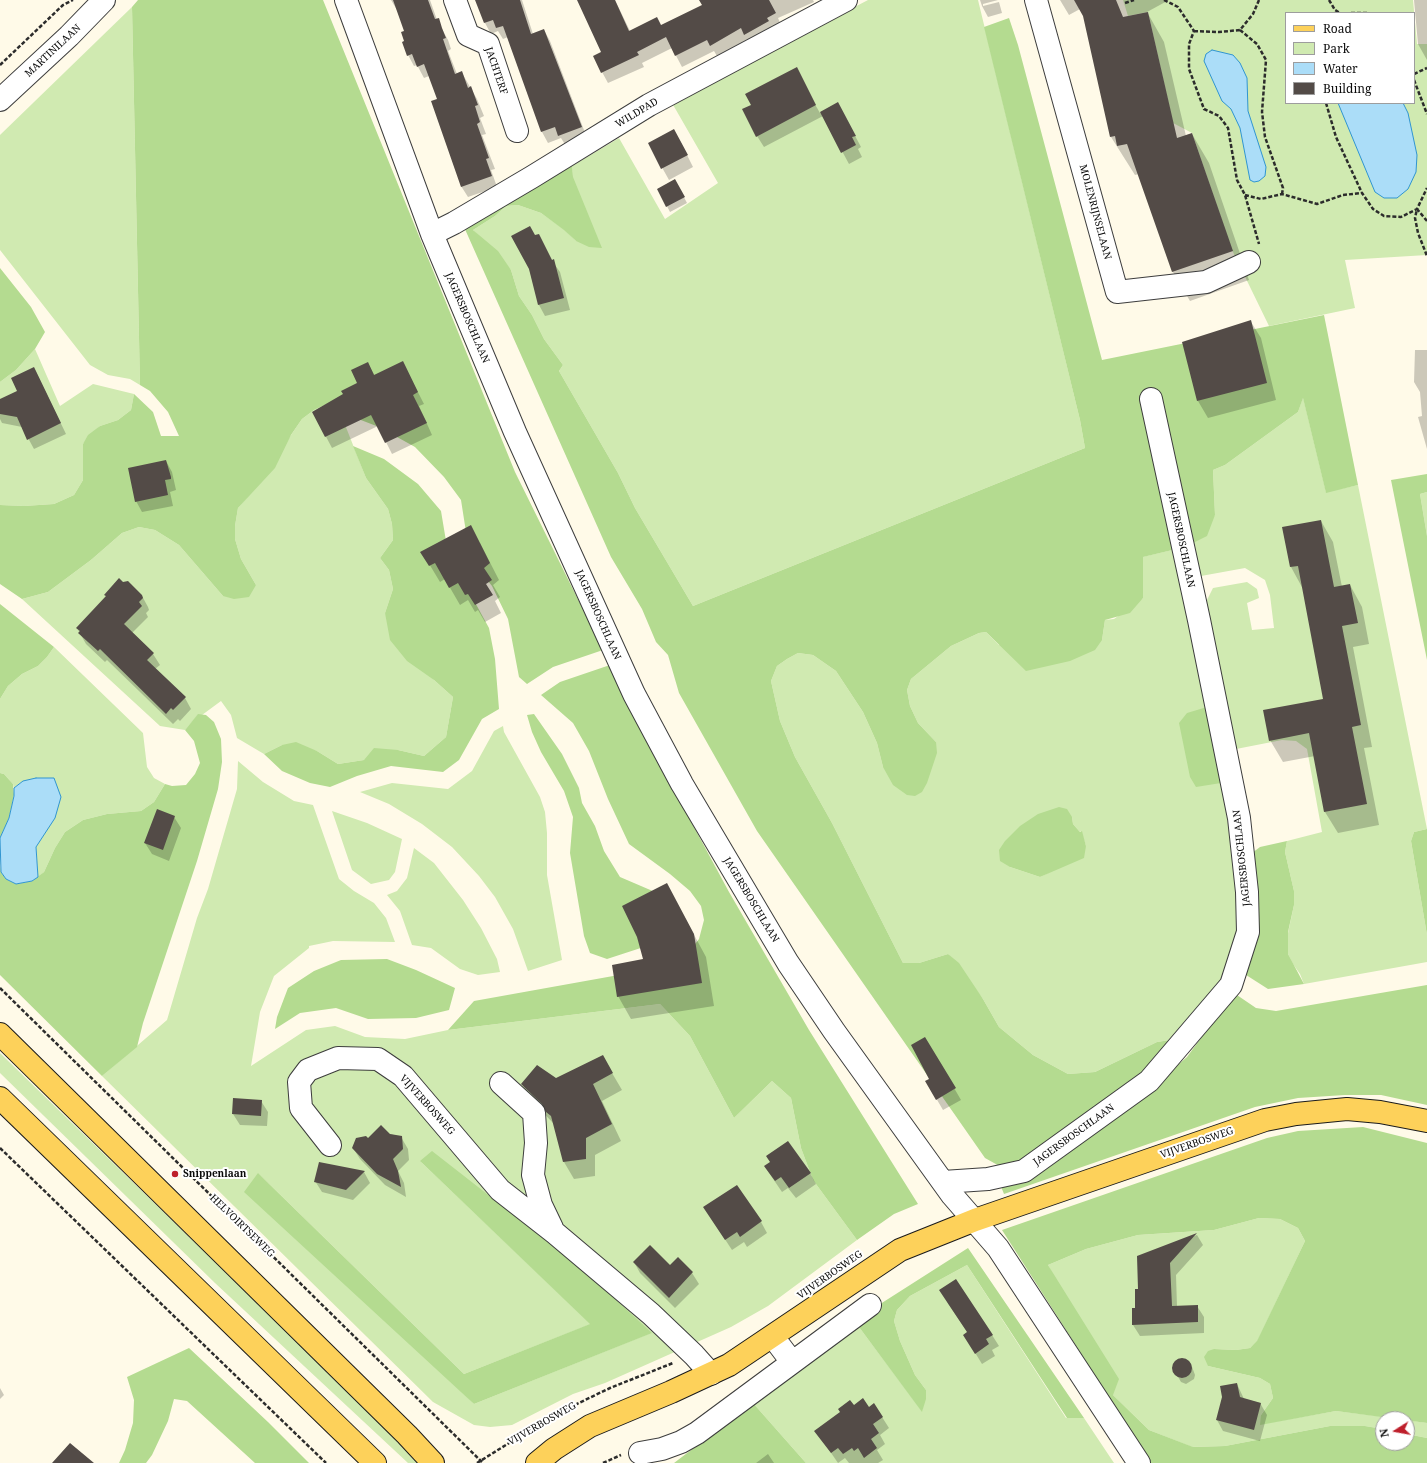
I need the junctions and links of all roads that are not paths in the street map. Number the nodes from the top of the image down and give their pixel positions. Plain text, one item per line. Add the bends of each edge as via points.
1 (104, 0) edge
2 (346, 0) edge
3 (455, 0) edge
4 (846, 0) edge
5 (1036, 0) edge
6 (0, 100) edge
7 (516, 131) dead end
8 (432, 234) junction
9 (1249, 262) road end
10 (1151, 399) dead end
11 (0, 1034) edge
12 (501, 1083) dead end
13 (0, 1098) edge
14 (1427, 1121) edge
15 (330, 1145) dead end
16 (943, 1182) junction
17 (975, 1220) junction
18 (555, 1233) junction
19 (870, 1305) dead end
20 (772, 1337) junction
21 (792, 1362) junction
22 (711, 1374) junction
23 (639, 1458) edge
24 (375, 1463) edge
25 (432, 1463) edge
26 (537, 1463) edge
27 (1139, 1463) edge

1 - 6 street, MARTINILAAN
2 - 8 street, JAGERSBOSCHLAAN
3 - 7 street, JACHTERF via 468,35 488,44
4 - 8 street, WILDPAD via 649,106
5 - 9 street, MOLENRIJNSELAAN via 1117,292 1206,282
8 - 16 street, JAGERSBOSCHLAAN via 514,432 634,694 682,784 788,963
10 - 16 street, JAGERSBOSCHLAAN via 1239,818 1247,892 1248,932 1231,985 1149,1081 1024,1171 988,1179
11 - 25 main road via 407,1435
12 - 18 street, VIJVERBOSWEG via 534,1113 536,1143 533,1175 540,1205
13 - 24 main road
14 - 17 main road, VIJVERBOSWEG via 1347,1109 1273,1118
15 - 18 street, VIJVERBOSWEG via 300,1108 299,1082 308,1070 338,1058 378,1059 403,1076 500,1190
16 - 17 street, JAGERSBOSCHLAAN
17 - 20 main road, VIJVERBOSWEG via 900,1250
17 - 27 street, JAGERSBOSCHLAAN via 998,1248
18 - 22 street, VIJVERBOSWEG via 651,1314
19 - 21 street
20 - 21 street
20 - 22 main road, VIJVERBOSWEG
21 - 23 street via 697,1433 682,1442
22 - 26 main road, VIJVERBOSWEG via 590,1426

